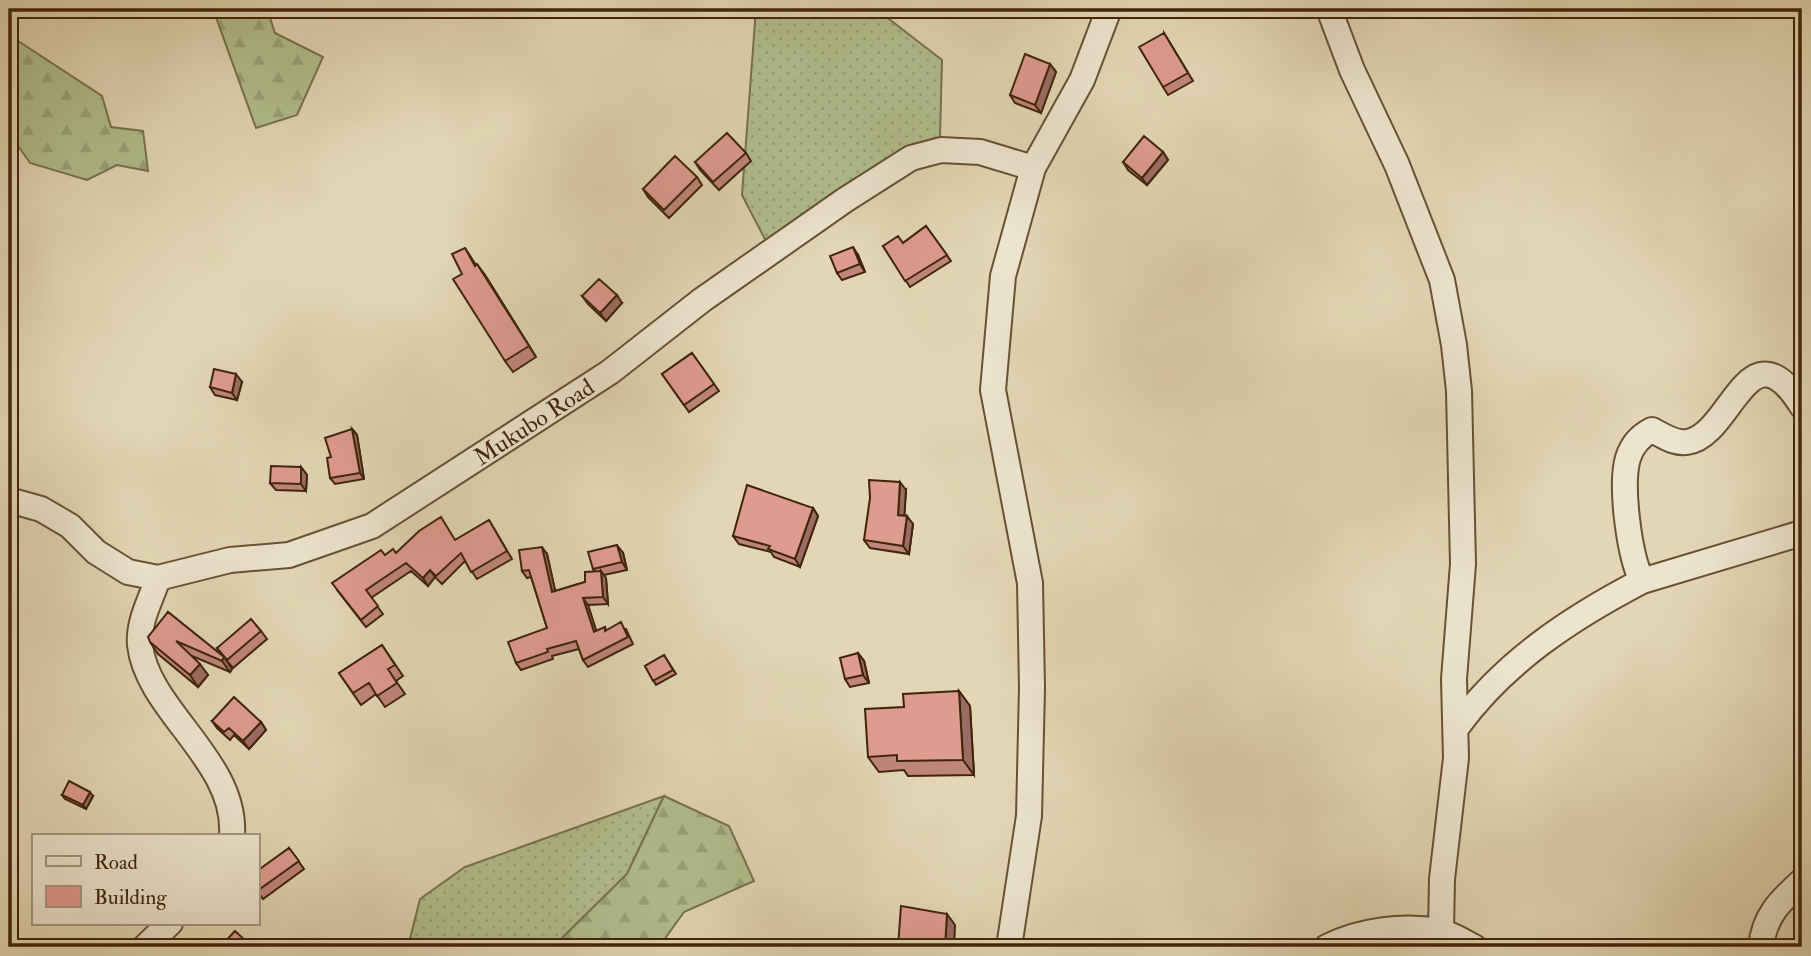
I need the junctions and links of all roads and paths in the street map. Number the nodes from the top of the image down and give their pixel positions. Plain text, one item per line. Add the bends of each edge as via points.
1 (1110, 9) edge
2 (1329, 9) edge
3 (1033, 168) junction
4 (1802, 406) edge
5 (9, 500) edge
6 (1802, 533) edge
7 (158, 578) junction
8 (1642, 581) junction
9 (1457, 727) junction
10 (232, 834) edge
11 (1802, 881) edge
12 (168, 925) edge
13 (1441, 931) junction
14 (145, 947) edge
15 (1009, 947) edge
16 (1327, 947) edge
17 (1474, 947) edge
18 (1761, 947) edge

1 - 3 street via 1082,79
2 - 9 street via 1397,165 1449,310 1459,391 1463,564 1454,679
3 - 7 street, Mukubo Road via 980,152 941,150 911,158 702,300 610,372 372,526 289,555 230,560
3 - 15 street via 1003,276 993,390 1030,583 1029,816
4 - 8 street via 1788,385 1762,374 1748,383 1703,434 1689,442 1675,441 1652,429 1642,435 1629,454 1625,472 1635,559
5 - 7 street, Mukubo Road via 41,509 70,526 96,552 128,572
6 - 8 street
7 - 10 street via 141,625 144,663 219,781 233,819
8 - 9 street via 1525,652 1479,696
9 - 13 street
11 - 18 street via 1770,912
12 - 14 street
13 - 16 street via 1361,934
13 - 17 street

